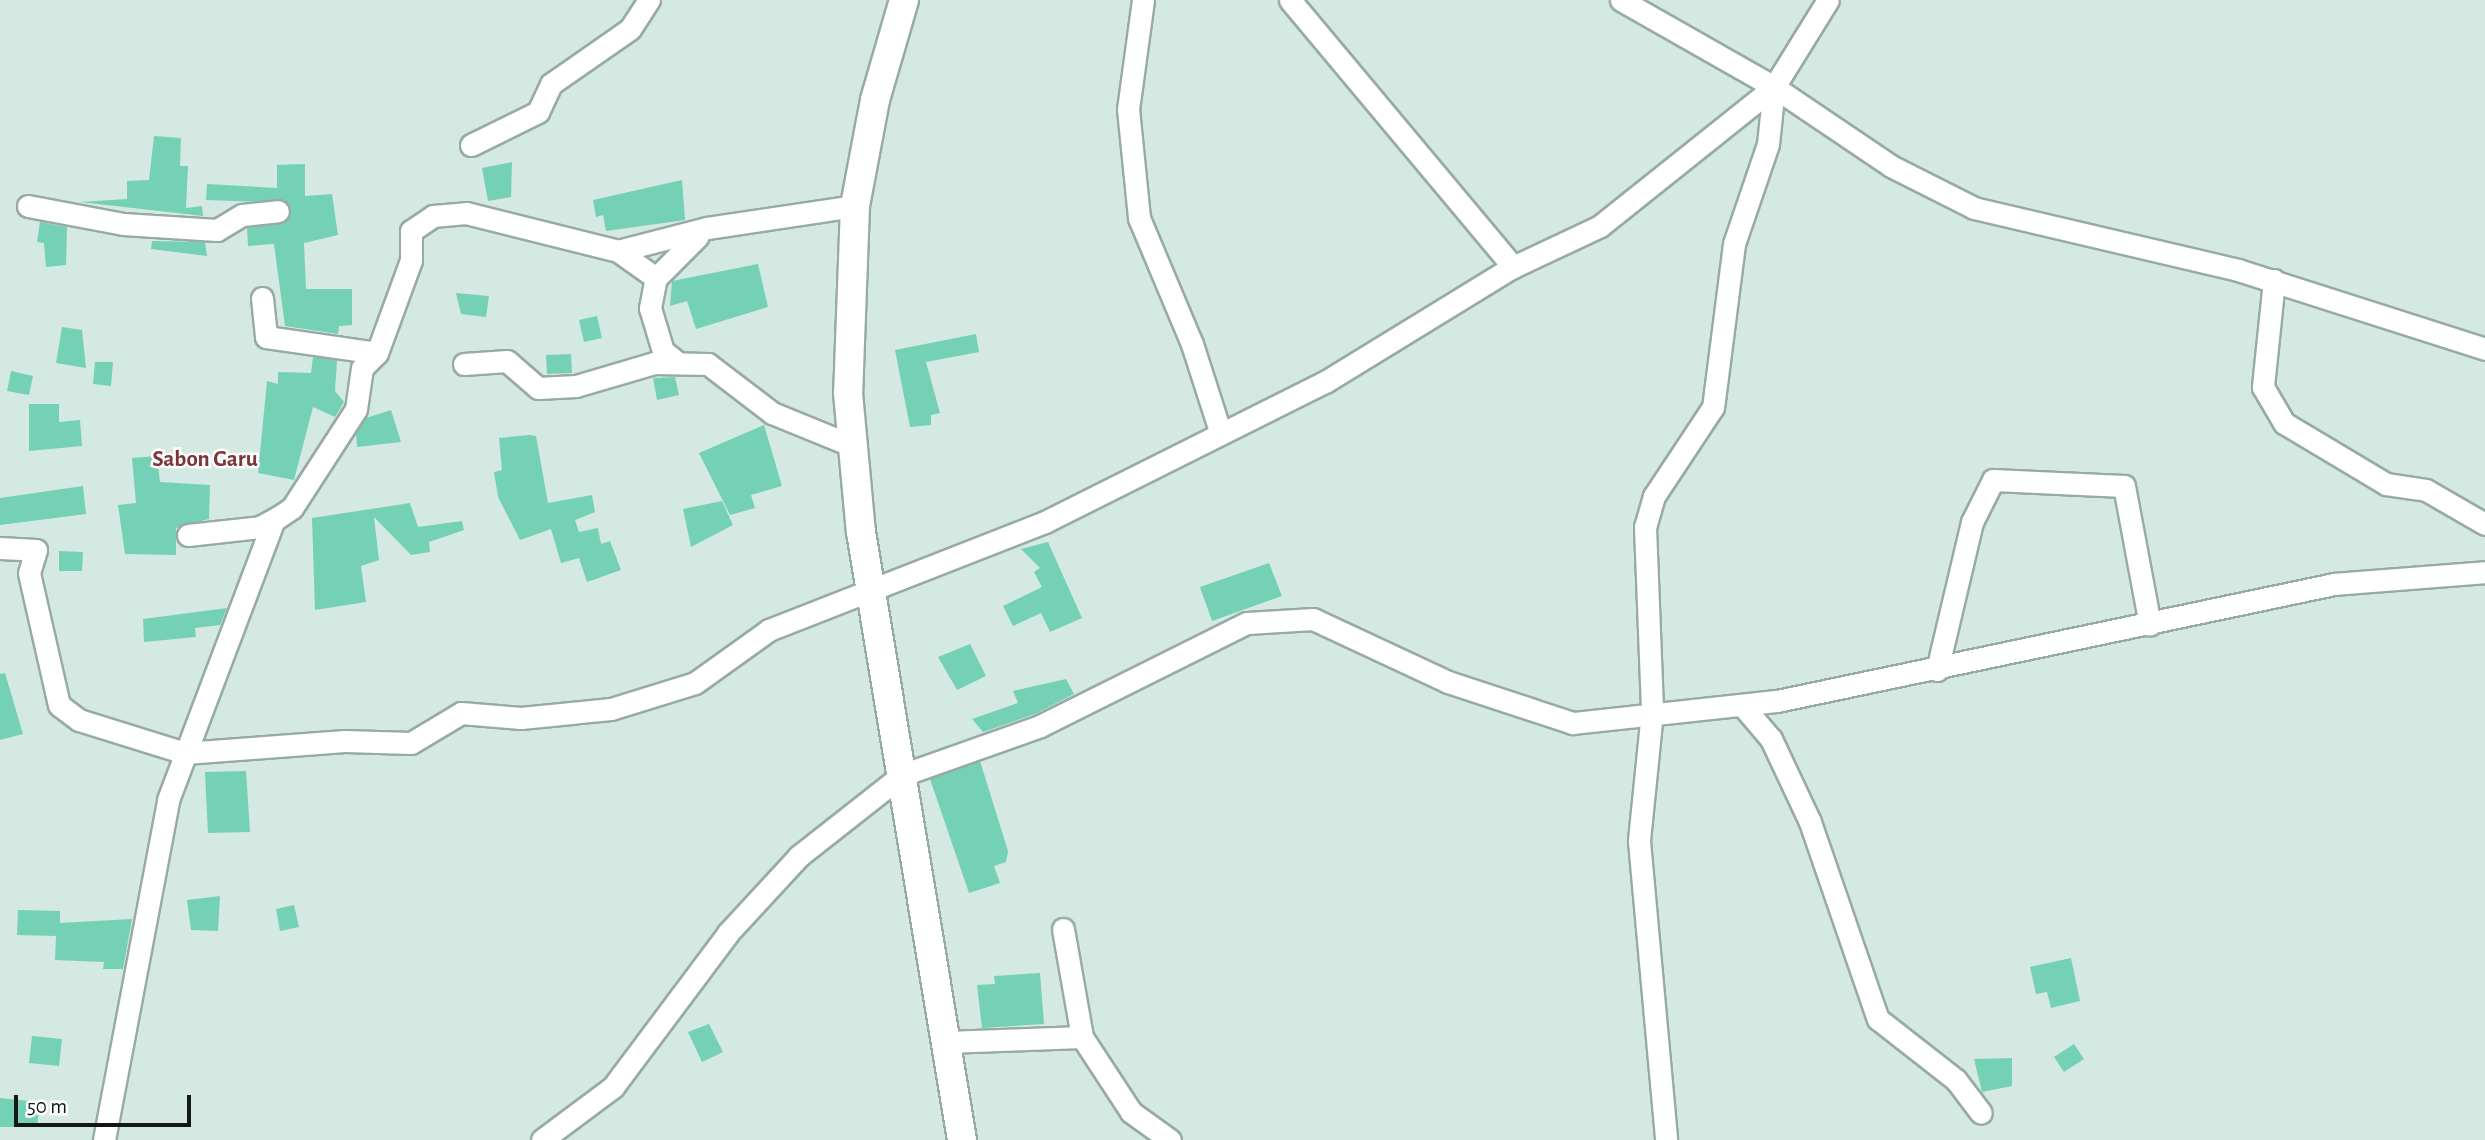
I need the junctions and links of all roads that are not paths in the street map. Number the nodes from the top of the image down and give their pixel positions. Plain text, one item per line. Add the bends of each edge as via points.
1 (649, 0) edge
2 (904, 0) edge
3 (1143, 0) edge
4 (1290, 0) edge
5 (1622, 0) edge
6 (1828, 0) edge
7 (1774, 87) junction
8 (471, 145) dead end
9 (28, 206) dead end
10 (855, 206) junction
11 (278, 211) dead end
12 (707, 228) junction
13 (618, 251) junction
14 (1513, 267) junction
15 (656, 278) junction
16 (2274, 280) junction
17 (262, 298) dead end
18 (2485, 349) edge
19 (377, 354) junction
20 (678, 363) junction
21 (464, 364) dead end
22 (1220, 431) junction
23 (853, 446) junction
24 (292, 508) junction
25 (2485, 524) edge
26 (188, 535) dead end
27 (0, 548) edge
28 (2485, 572) edge
29 (871, 592) junction
30 (2150, 625) junction
31 (1937, 670) junction
32 (1742, 705) junction
33 (1652, 712) junction
34 (185, 753) junction
35 (902, 775) junction
36 (1063, 929) dead end
37 (1082, 1037) junction
38 (946, 1042) junction
39 (1981, 1113) dead end
40 (104, 1140) edge
41 (542, 1140) edge
42 (962, 1140) edge
43 (1170, 1140) edge
44 (1666, 1140) edge

1 - 8 street via 630,29 551,84 538,112
2 - 10 street via 875,100
3 - 22 street via 1128,110 1139,218 1192,344
4 - 14 street
5 - 7 street
6 - 7 street
7 - 14 street via 1600,226
7 - 16 street via 1836,133 1974,208
7 - 33 street via 1768,144 1734,244 1713,407 1654,496 1645,527
9 - 11 street via 122,224 217,230 242,215
10 - 12 street
10 - 23 street via 848,302
12 - 13 street
12 - 15 street
13 - 15 street
13 - 19 street via 466,213 433,216 411,231 411,260
14 - 22 street via 1325,382
15 - 20 street via 650,308 663,351
16 - 18 street
16 - 25 street via 2263,387 2284,424 2386,484 2426,489
17 - 19 street via 266,337
19 - 24 street via 362,368 356,409
20 - 21 street via 538,388 507,361
20 - 23 street via 708,364 772,412
22 - 29 street via 1045,522
23 - 29 street
24 - 26 street via 260,527
24 - 34 street via 274,520 252,569
27 - 34 street via 36,550 29,573 59,705 79,720
28 - 30 street via 2334,584
29 - 34 street via 769,630 695,684 611,709 521,718 461,713 411,743 345,741
29 - 35 street
30 - 31 street
30 - 31 street via 2124,486 1993,480 1972,522
31 - 32 street
32 - 33 street
32 - 39 street via 1771,739 1810,822 1878,1019 1956,1080
33 - 35 street via 1573,723 1448,682 1313,619 1247,623 1040,726
33 - 44 street via 1639,841
34 - 40 street via 168,800
35 - 38 street
35 - 41 street via 799,856 728,933 613,1087
36 - 37 street
37 - 38 street
37 - 43 street via 1131,1112
38 - 42 street

